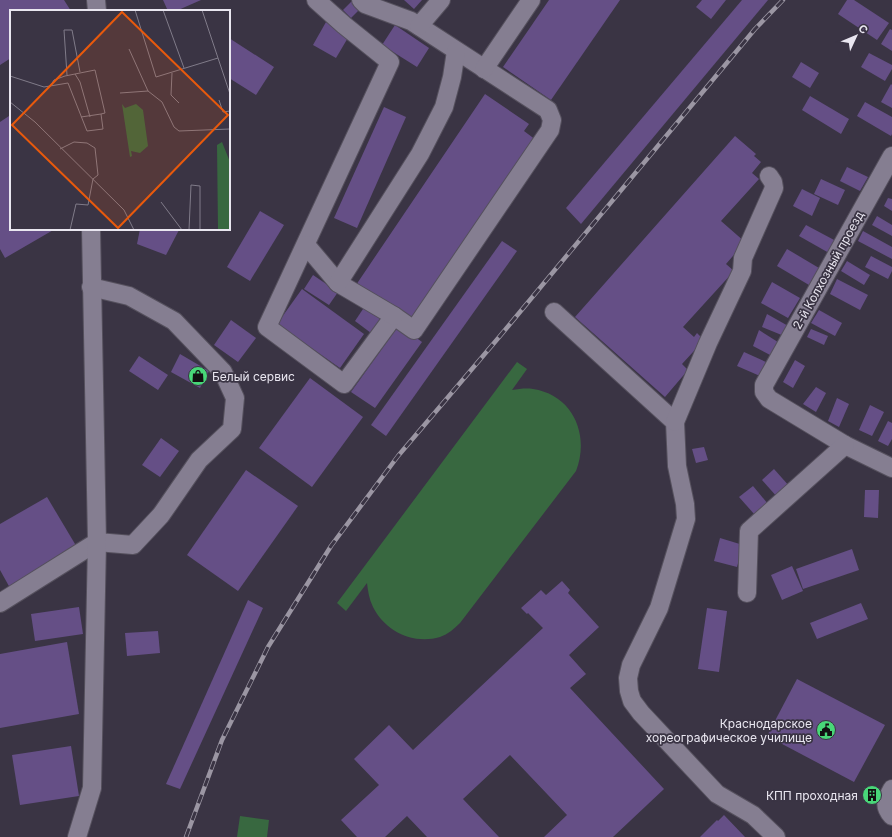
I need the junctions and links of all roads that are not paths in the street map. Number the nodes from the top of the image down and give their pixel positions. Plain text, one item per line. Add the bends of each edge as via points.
1 (96, 0) edge
2 (316, 0) edge
3 (361, 0) edge
4 (441, 0) edge
5 (531, 0) edge
6 (97, 10) edge
7 (419, 26) junction
8 (456, 50) junction
9 (484, 69) junction
10 (892, 156) edge
11 (769, 176) dead end
12 (91, 230) edge
13 (306, 245) junction
14 (338, 283) junction
15 (92, 287) junction
16 (554, 312) dead end
17 (394, 316) junction
18 (675, 422) junction
19 (845, 444) junction
20 (892, 468) edge
21 (97, 542) junction
22 (747, 593) dead end
23 (0, 603) edge
24 (892, 789) edge
25 (892, 816) edge
26 (77, 837) edge
27 (776, 837) edge

1 - 6 street
2 - 13 street via 390,62
3 - 7 street via 365,4
4 - 7 street
5 - 9 street
7 - 8 street
8 - 9 street
8 - 14 street via 444,107 420,154
9 - 17 street via 548,110 552,120 550,130 414,330
10 - 19 street, 2-й Колхозный проезд via 764,384 764,392 769,399
11 - 18 street via 774,188 742,258 742,271
12 - 15 street
13 - 14 street
13 - 17 street via 267,327 344,384
14 - 17 street
15 - 21 street
15 - 21 street via 129,296 174,321 222,372 235,398 232,428 199,460 161,514 133,545
16 - 18 street
18 - 27 street via 677,466 686,519 659,608 631,665 629,691 640,713 716,794 754,815
19 - 20 street
19 - 22 street via 749,531
21 - 23 street
21 - 26 street via 92,788
24 - 25 street via 886,800 886,807

